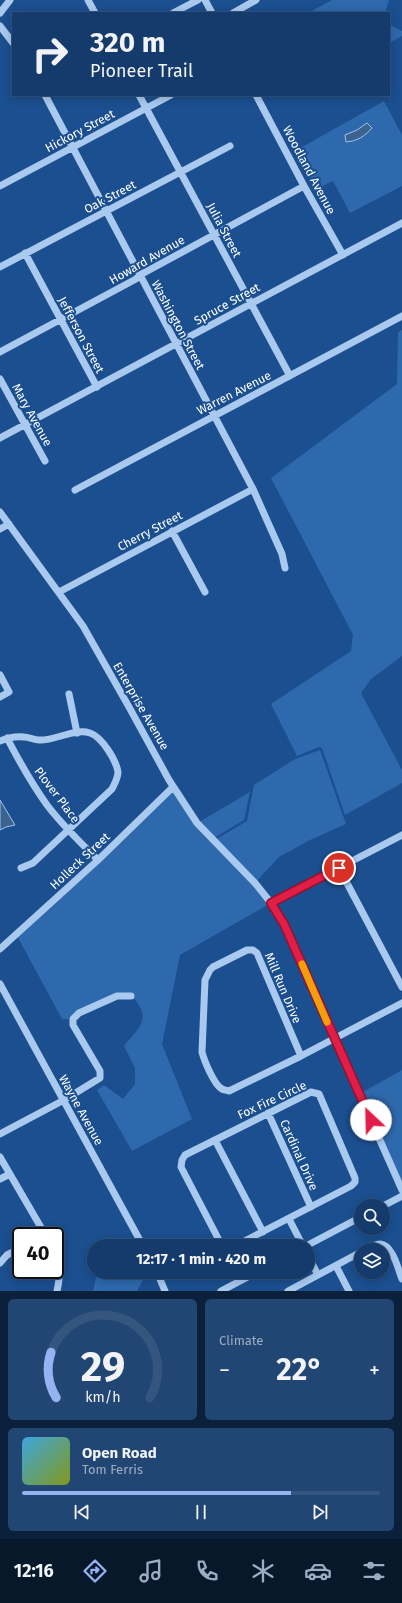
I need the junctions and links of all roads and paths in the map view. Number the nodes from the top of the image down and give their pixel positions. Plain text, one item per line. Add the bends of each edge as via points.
1 (10, 0) edge
2 (88, 0) edge
3 (198, 0) edge
4 (205, 0) edge
5 (256, 0) edge
6 (94, 12) edge
7 (175, 12) edge
8 (211, 12) edge
9 (235, 12) edge
10 (0, 13) edge
11 (0, 26) edge
12 (12, 42) edge
13 (46, 96) edge
14 (140, 96) edge
15 (169, 96) edge
16 (257, 96) edge
17 (146, 108) junction
18 (230, 146) dead end
19 (73, 148) junction
20 (180, 172) junction
21 (0, 186) edge
22 (304, 186) junction
23 (106, 212) junction
24 (402, 223) edge
25 (214, 234) junction
26 (26, 253) junction
27 (343, 255) junction
28 (0, 267) edge
29 (140, 275) junction
30 (251, 303) junction
31 (402, 316) edge
32 (61, 320) junction
33 (177, 345) junction
34 (0, 352) edge
35 (290, 376) junction
36 (0, 379) edge
37 (97, 387) junction
38 (214, 415) junction
39 (26, 425) junction
40 (0, 438) edge
41 (45, 461) dead end
42 (253, 489) junction
43 (76, 490) dead end
44 (0, 512) edge
45 (9, 524) junction
46 (0, 529) edge
47 (172, 531) junction
48 (285, 568) dead end
49 (59, 592) junction
50 (205, 592) dead end
51 (0, 675) edge
52 (69, 694) dead end
53 (0, 697) edge
54 (77, 733) junction
55 (3, 740) edge
56 (173, 787) junction
57 (69, 830) junction
58 (402, 837) edge
59 (98, 860) junction
60 (21, 868) dead end
61 (339, 868) junction
62 (271, 903) junction
63 (0, 949) edge
64 (0, 984) edge
65 (402, 987) edge
66 (131, 996) dead end
67 (402, 1003) edge
68 (334, 1038) junction
69 (301, 1056) junction
70 (64, 1100) junction
71 (268, 1113) junction
72 (0, 1134) edge
73 (215, 1140) junction
74 (0, 1157) edge
75 (10, 1174) junction
76 (0, 1179) edge
77 (402, 1190) edge
78 (402, 1196) edge
79 (390, 1202) edge
80 (311, 1207) junction
81 (288, 1219) junction
82 (354, 1222) edge
83 (41, 1227) edge
84 (263, 1232) junction
85 (139, 1239) edge
86 (218, 1239) edge
87 (249, 1239) edge
88 (299, 1239) edge
89 (315, 1241) edge
90 (390, 1250) edge
91 (12, 1252) edge
92 (354, 1256) edge
93 (0, 1263) edge
94 (336, 1266) junction
95 (315, 1269) edge
96 (318, 1275) junction
97 (59, 1279) edge
98 (160, 1279) edge
99 (244, 1279) edge
100 (402, 1279) edge
101 (57, 1291) edge
102 (165, 1291) edge
103 (221, 1291) edge
104 (288, 1291) edge
105 (349, 1291) edge

1 - 10 street
2 - 6 street
3 - 7 street
4 - 8 street
5 - 9 street
11 - 12 street
13 - 19 street, Washington Street
14 - 17 street, Julia Street
15 - 17 street, Hickory Street
16 - 22 street, Woodland Avenue
17 - 19 street, Hickory Street
17 - 20 street, Julia Street
18 - 20 street, Oak Street
19 - 21 street, Hickory Street
19 - 23 street, Washington Street
20 - 23 street, Oak Street
20 - 25 street, Julia Street
22 - 25 street, Howard Avenue
22 - 27 street, Woodland Avenue
23 - 26 street, Oak Street
23 - 29 street, Washington Street
24 - 27 street, Spruce Street
25 - 29 street, Howard Avenue
25 - 30 street, Julia Street
26 - 28 street, Oak Street
26 - 32 street, Jefferson Street
27 - 30 street, Spruce Street
29 - 32 street, Howard Avenue via 136,280
29 - 33 street, Washington Street
30 - 33 street, Spruce Street
30 - 35 street, Julia Street
31 - 35 street, Warren Avenue
32 - 34 street, Howard Avenue
32 - 37 street, Jefferson Street
33 - 37 street, Spruce Street
33 - 38 street, Washington Street
35 - 38 street, Warren Avenue
36 - 39 street, Mary Avenue
37 - 39 street, Spruce Street
38 - 42 street, Washington Street
38 - 43 street, Warren Avenue
39 - 40 street, Spruce Street
39 - 41 street, Mary Avenue
42 - 47 street, Cherry Street
42 - 48 street, Washington Street via 282,554
44 - 45 street, Enterprise Avenue
45 - 46 street
45 - 49 street, Enterprise Avenue
47 - 49 street, Cherry Street
47 - 50 street
49 - 56 street, Enterprise Avenue via 83,626
51 - 53 street via 9,692
52 - 54 street
54 - 55 street via 40,740 24,737
54 - 57 street via 89,733 102,742 116,765 118,776 112,789
55 - 57 street, Plover Place via 48,806
56 - 59 street, Holleck Street
56 - 62 street, Enterprise Avenue via 197,823
57 - 59 street, Plover Place
57 - 60 street via 33,863
58 - 61 street
59 - 63 street, Holleck Street
61 - 62 street
61 - 65 street
62 - 68 street, Enterprise Avenue via 284,924
64 - 70 street, Wayne Avenue
66 - 70 street via 118,996 79,1013 73,1019 73,1025 100,1071 100,1078
67 - 68 street, Mill Run Drive
68 - 69 street, Mill Run Drive
68 - 77 street, Enterprise Avenue
69 - 69 street, Mill Run Drive via 233,1090 222,1089 217,1084 202,1052 206,980 210,970 247,950 257,953
70 - 72 street
70 - 85 street, Wayne Avenue
71 - 73 street, Fox Fire Circle
71 - 80 street, Cardinal Drive
71 - 80 street, Fox Fire Circle via 311,1092 319,1094 355,1182
73 - 84 street
73 - 86 street, Fox Fire Circle via 185,1155 181,1167
74 - 75 street
75 - 76 street
75 - 83 street
78 - 79 street
80 - 81 street, Fox Fire Circle
81 - 84 street, Fox Fire Circle
81 - 88 street
82 - 89 street
84 - 87 street, Fox Fire Circle
90 - 100 street
91 - 93 street
92 - 94 street
94 - 96 street
94 - 105 street
95 - 96 street
96 - 104 street
97 - 101 street
98 - 102 street
99 - 103 street

